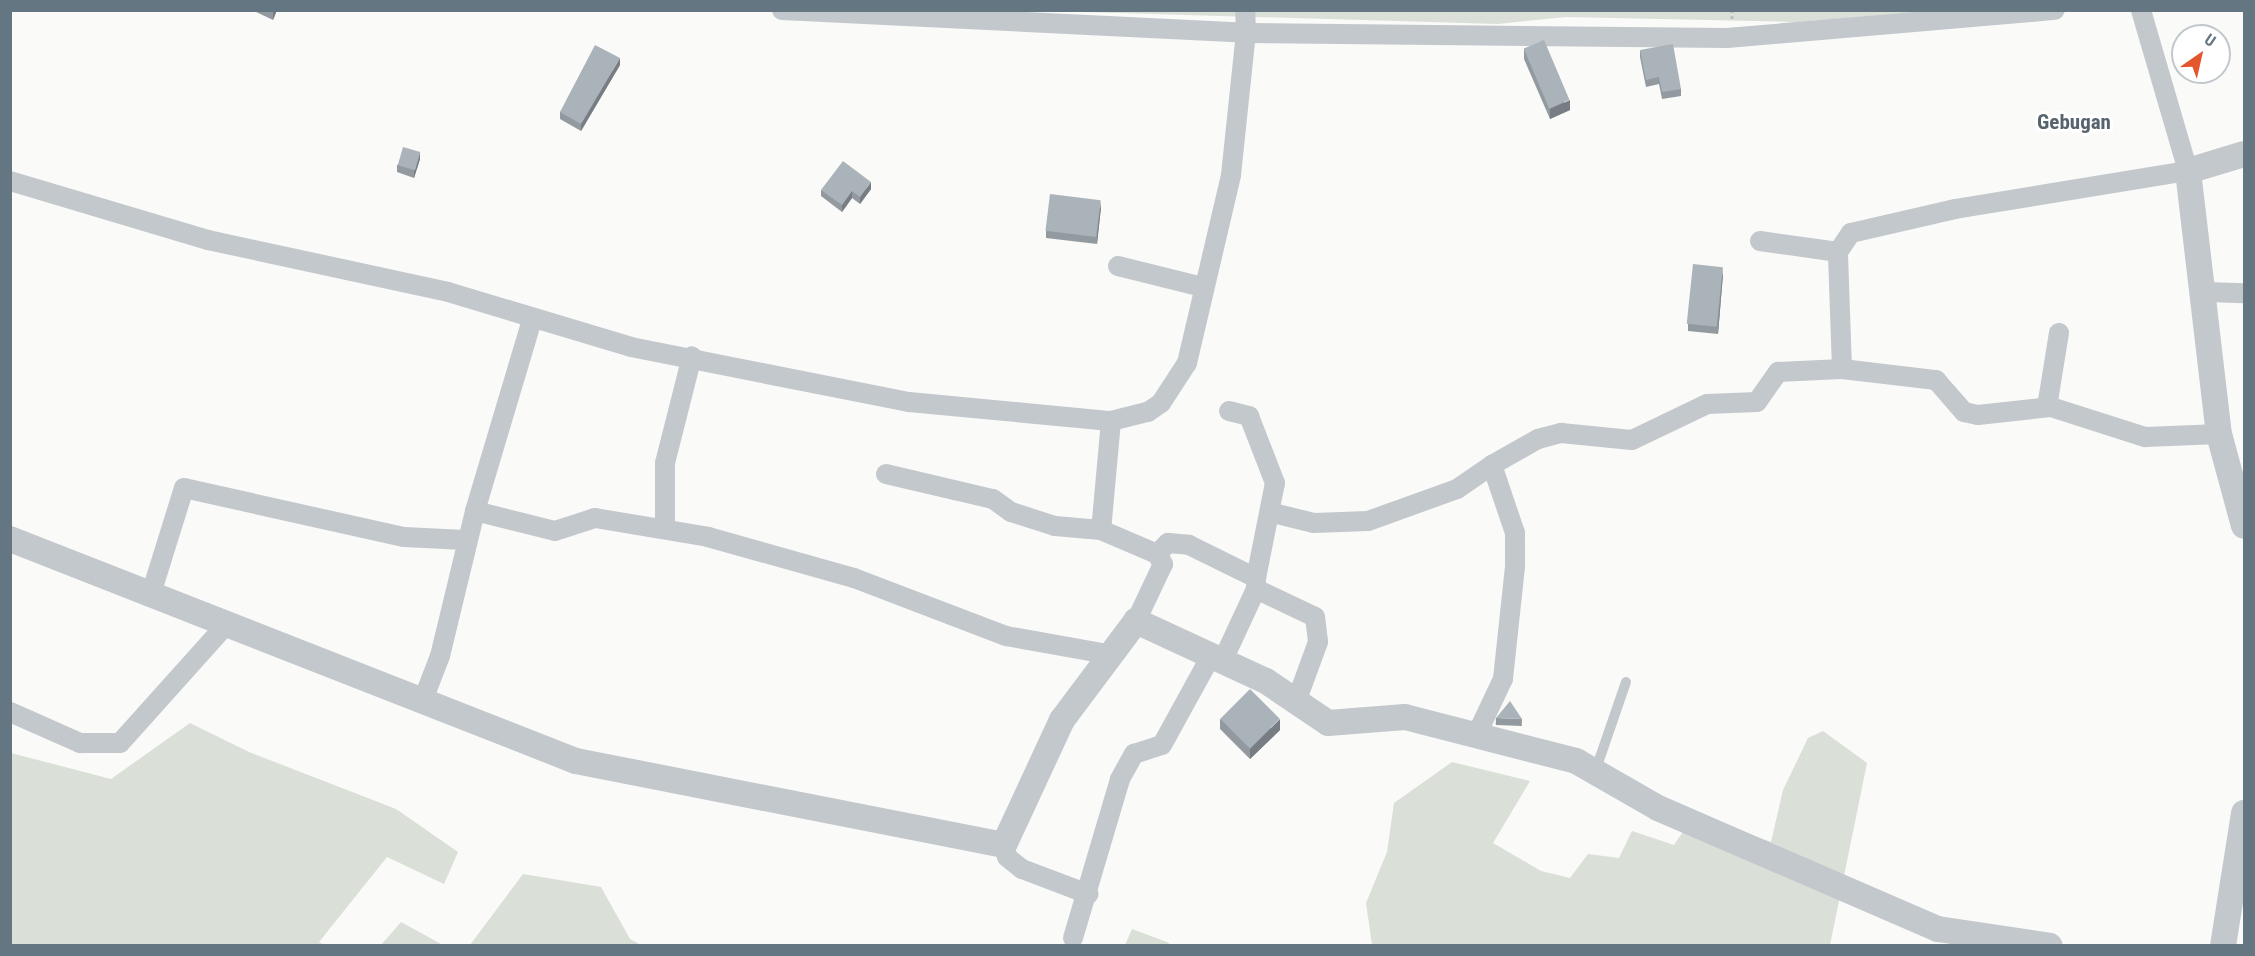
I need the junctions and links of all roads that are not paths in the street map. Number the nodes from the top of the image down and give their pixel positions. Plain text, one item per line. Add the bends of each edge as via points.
1 (782, 10) edge
2 (1245, 10) edge
3 (2055, 10) edge
4 (2141, 10) edge
5 (1918, 18) edge
6 (1246, 33) junction
7 (2244, 154) edge
8 (2188, 171) junction
9 (10, 181) edge
10 (1760, 242) dead end
11 (1838, 252) junction
12 (1118, 266) dead end
13 (1202, 287) junction
14 (2206, 292) junction
15 (2244, 293) edge
16 (532, 320) junction
17 (2059, 333) dead end
18 (692, 356) junction
19 (1842, 369) junction
20 (2047, 407) junction
21 (1229, 411) dead end
22 (1111, 421) junction
23 (2219, 435) junction
24 (1492, 465) junction
25 (885, 474) dead end
26 (475, 511) junction
27 (1273, 513) junction
28 (2244, 526) edge
29 (665, 529) junction
30 (1101, 530) junction
31 (10, 539) edge
32 (465, 540) junction
33 (1157, 554) junction
34 (1256, 584) junction
35 (150, 597) junction
36 (1136, 621) junction
37 (224, 627) junction
38 (1113, 655) junction
39 (1217, 657) junction
40 (1626, 682) dead end
41 (423, 700) junction
42 (1296, 702) junction
43 (10, 712) edge
44 (1476, 736) junction
45 (1596, 769) junction
46 (2244, 813) edge
47 (1004, 845) junction
48 (1088, 894) junction
49 (1073, 938) dead end
50 (2050, 945) edge
51 (2223, 945) edge

1 - 6 street
2 - 6 street
3 - 5 street
4 - 8 street
5 - 6 street via 1664,39
6 - 13 street via 1231,175
7 - 8 street
8 - 11 street via 1864,228 1840,241
8 - 14 street
9 - 16 street via 208,240 448,292
10 - 11 street
11 - 19 street
12 - 13 street
13 - 22 street via 1187,363 1174,390 1148,412
14 - 15 street
14 - 23 street
16 - 18 street via 620,344
16 - 26 street
17 - 20 street
18 - 22 street via 909,402
18 - 29 street via 664,463
19 - 20 street via 1936,380 1964,412 1978,415
19 - 24 street via 1782,370 1757,402 1707,404 1632,440 1552,434
20 - 23 street via 2145,437
21 - 27 street via 1252,421 1275,483
22 - 30 street
23 - 28 street
24 - 27 street via 1457,489 1368,521 1323,524
24 - 44 street via 1515,533 1516,551 1503,679
25 - 30 street via 993,499 1011,512 1055,526
26 - 29 street via 555,531 595,518
26 - 32 street
27 - 34 street
29 - 38 street via 854,578 1006,636
30 - 33 street
31 - 35 street
32 - 35 street via 404,537 184,488
32 - 41 street via 440,656
33 - 34 street via 1168,543 1189,545
33 - 36 street via 1163,564
34 - 39 street
34 - 42 street via 1315,617 1320,626
35 - 37 street
36 - 38 street
36 - 39 street
37 - 41 street
37 - 43 street via 120,743 80,742
38 - 47 street via 1062,720
39 - 42 street
39 - 48 street via 1162,745 1134,754 1120,779
40 - 45 lane
41 - 47 street via 600,767 766,794
42 - 44 street via 1328,723 1398,716
44 - 45 street
45 - 50 street via 1658,808 1938,929
46 - 51 street
47 - 48 street via 1007,857 1022,869
48 - 49 street

